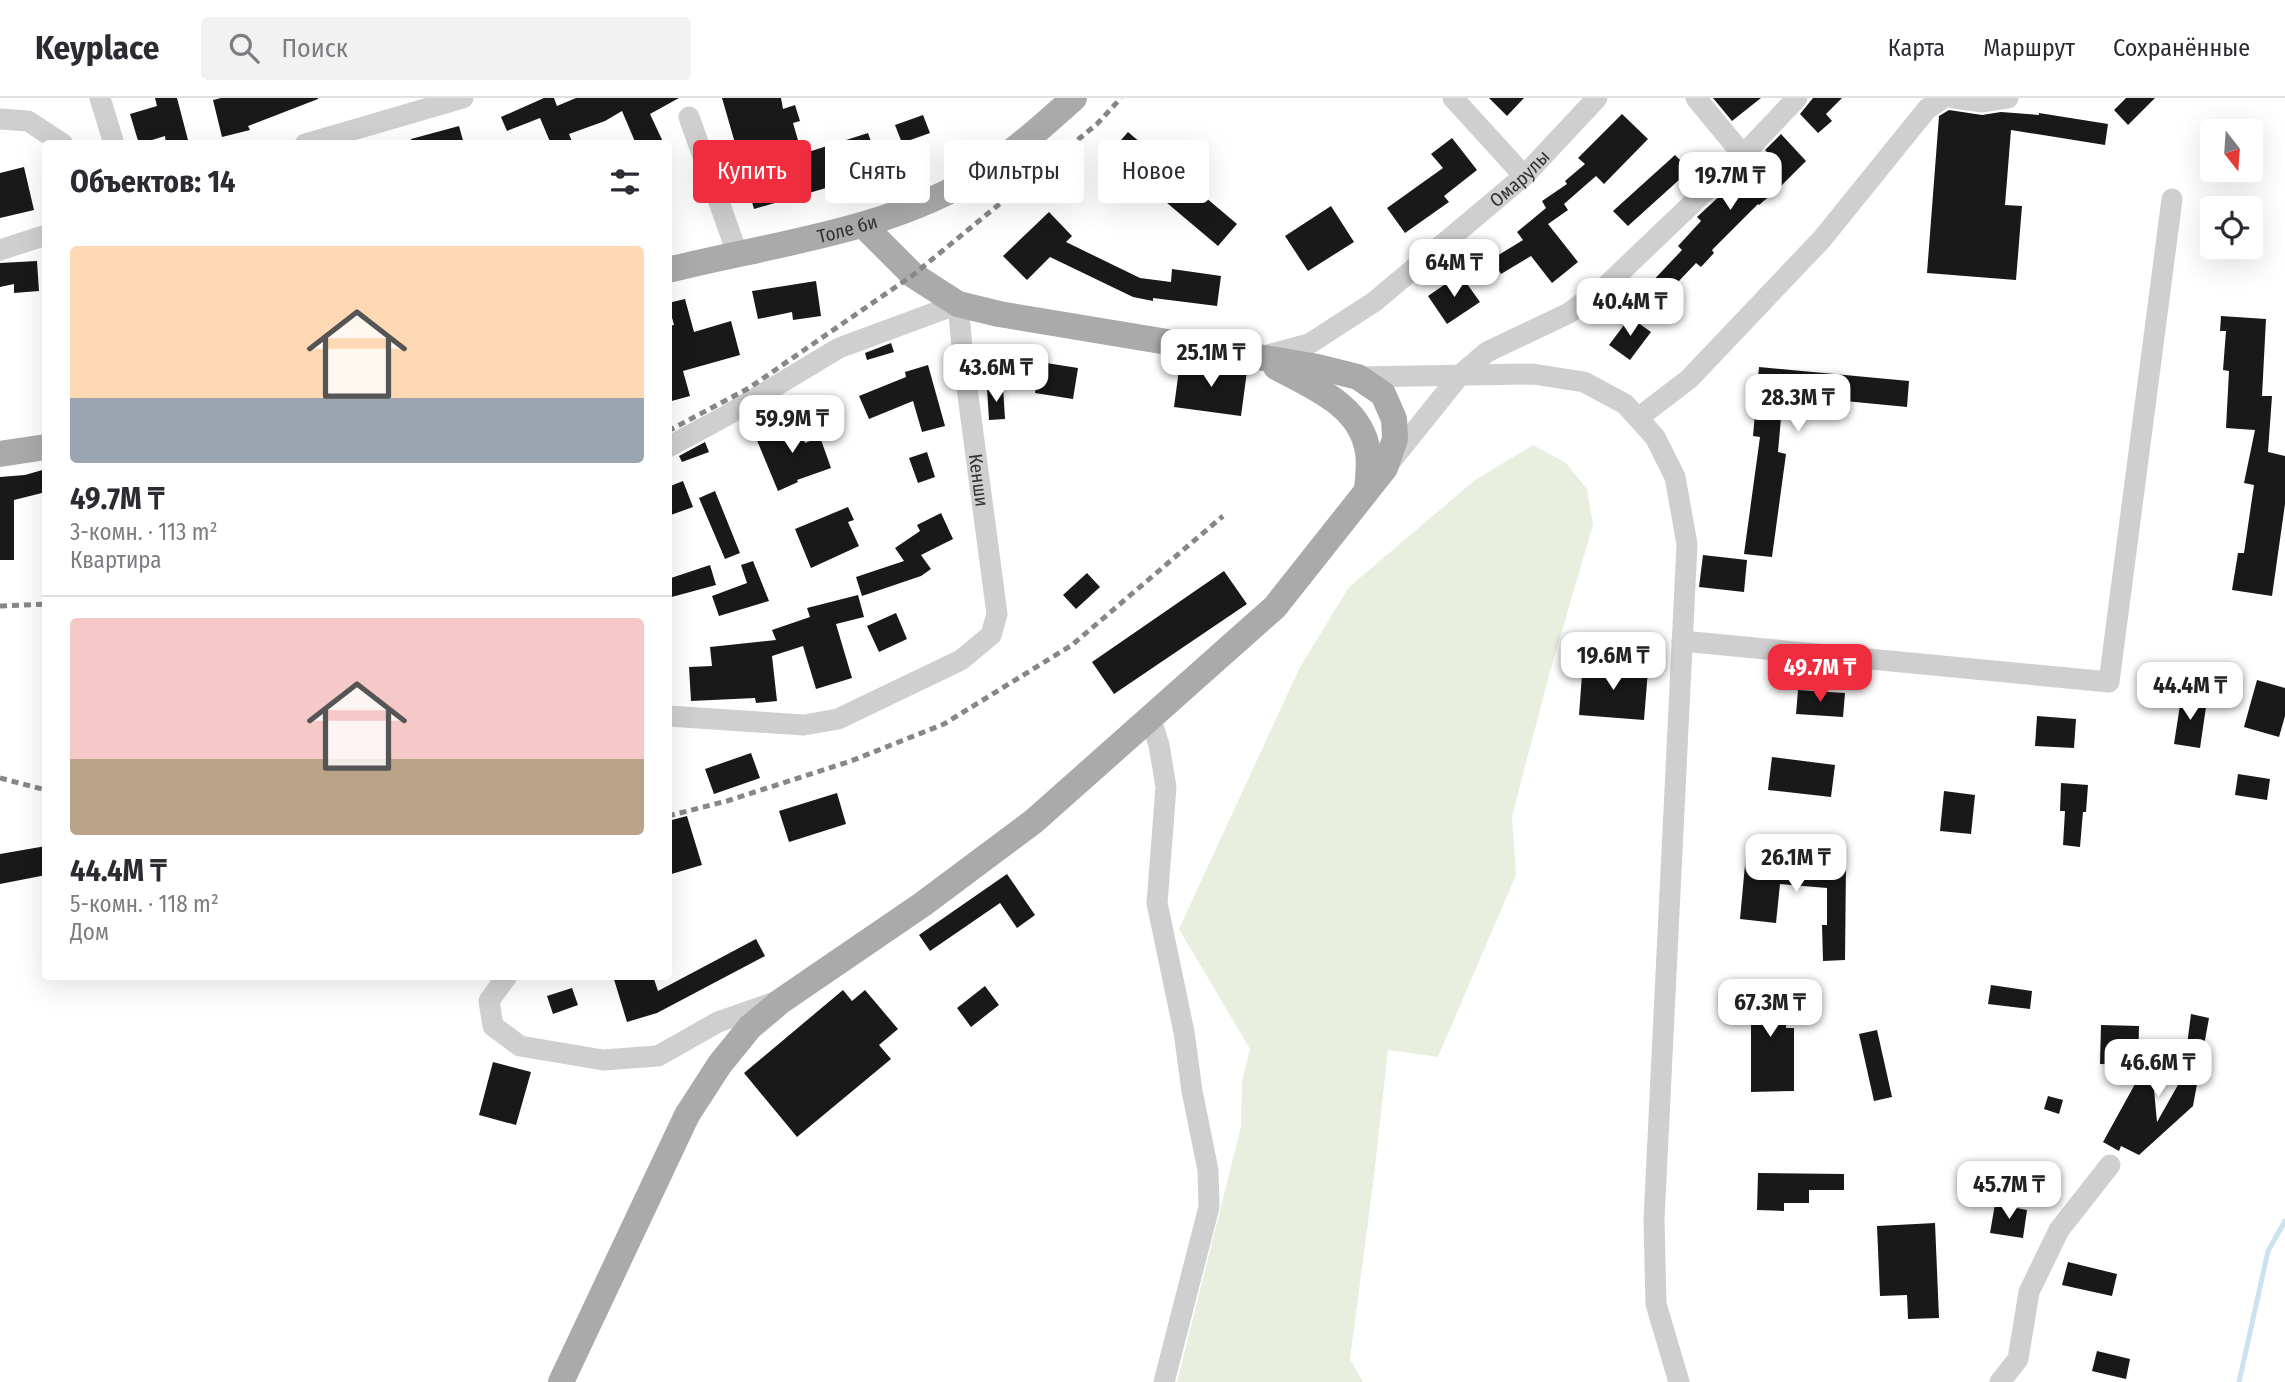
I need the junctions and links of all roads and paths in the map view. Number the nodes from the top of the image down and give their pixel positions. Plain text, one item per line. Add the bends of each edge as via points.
1 (100, 98) edge
2 (463, 98) edge
3 (1074, 98) edge
4 (1453, 98) edge
5 (1597, 98) edge
6 (1696, 98) edge
7 (1797, 98) edge
8 (1943, 98) edge
9 (1954, 98) edge
10 (2008, 98) edge
11 (689, 117) dead end
12 (0, 119) edge
13 (57, 140) edge
14 (113, 140) edge
15 (319, 140) edge
16 (1743, 155) junction
17 (1524, 176) junction
18 (2172, 199) dead end
19 (864, 226) junction
20 (42, 236) edge
21 (0, 250) edge
22 (737, 253) junction
23 (672, 269) edge
24 (958, 304) junction
25 (1259, 357) junction
26 (1460, 375) junction
27 (1357, 377) junction
28 (1638, 418) junction
29 (672, 445) edge
30 (42, 448) edge
31 (0, 454) edge
32 (1385, 468) junction
33 (1367, 490) junction
34 (1682, 641) junction
35 (672, 716) edge
36 (1150, 717) junction
37 (503, 980) edge
38 (781, 1000) junction
39 (2110, 1165) dead end
40 (561, 1382) edge
41 (1164, 1382) edge
42 (1679, 1382) edge
43 (2000, 1382) edge

1 - 14 street
2 - 15 street
3 - 19 main road, Толе би via 981,173 939,196
4 - 17 street
5 - 17 street, Омарулы
6 - 16 street
7 - 16 street
8 - 28 street via 1927,109 1822,239 1689,379
9 - 10 street via 1983,102
11 - 22 street
12 - 13 street via 28,121
16 - 26 street via 1607,285 1569,313 1487,352
17 - 25 street, Омарулы via 1344,323 1309,344
18 - 34 street via 2109,682
19 - 22 main road, Толе би
19 - 24 main road via 913,275
20 - 21 street
22 - 23 main road, Толе би
24 - 25 main road
24 - 29 street via 839,348
24 - 35 street, Кенши via 997,614 991,635 961,660 838,719 804,725
25 - 27 main road
25 - 33 main road via 1339,402 1360,425 1368,453
26 - 27 street
26 - 28 street via 1533,373 1584,382 1625,404
26 - 32 street
27 - 32 main road via 1383,394 1394,419 1395,439
28 - 34 street via 1656,437 1675,477 1686,544
30 - 31 main road
32 - 33 main road
33 - 36 main road via 1275,607
34 - 42 street via 1654,1220 1656,1304
36 - 38 main road via 1034,821 923,904
36 - 41 street via 1166,787 1157,903 1184,1032 1209,1195
37 - 38 street via 489,1001 493,1026 520,1046 603,1060 658,1056 718,1022
38 - 40 main road via 727,1055 687,1115
39 - 43 street via 2059,1230 2029,1292 2018,1359

